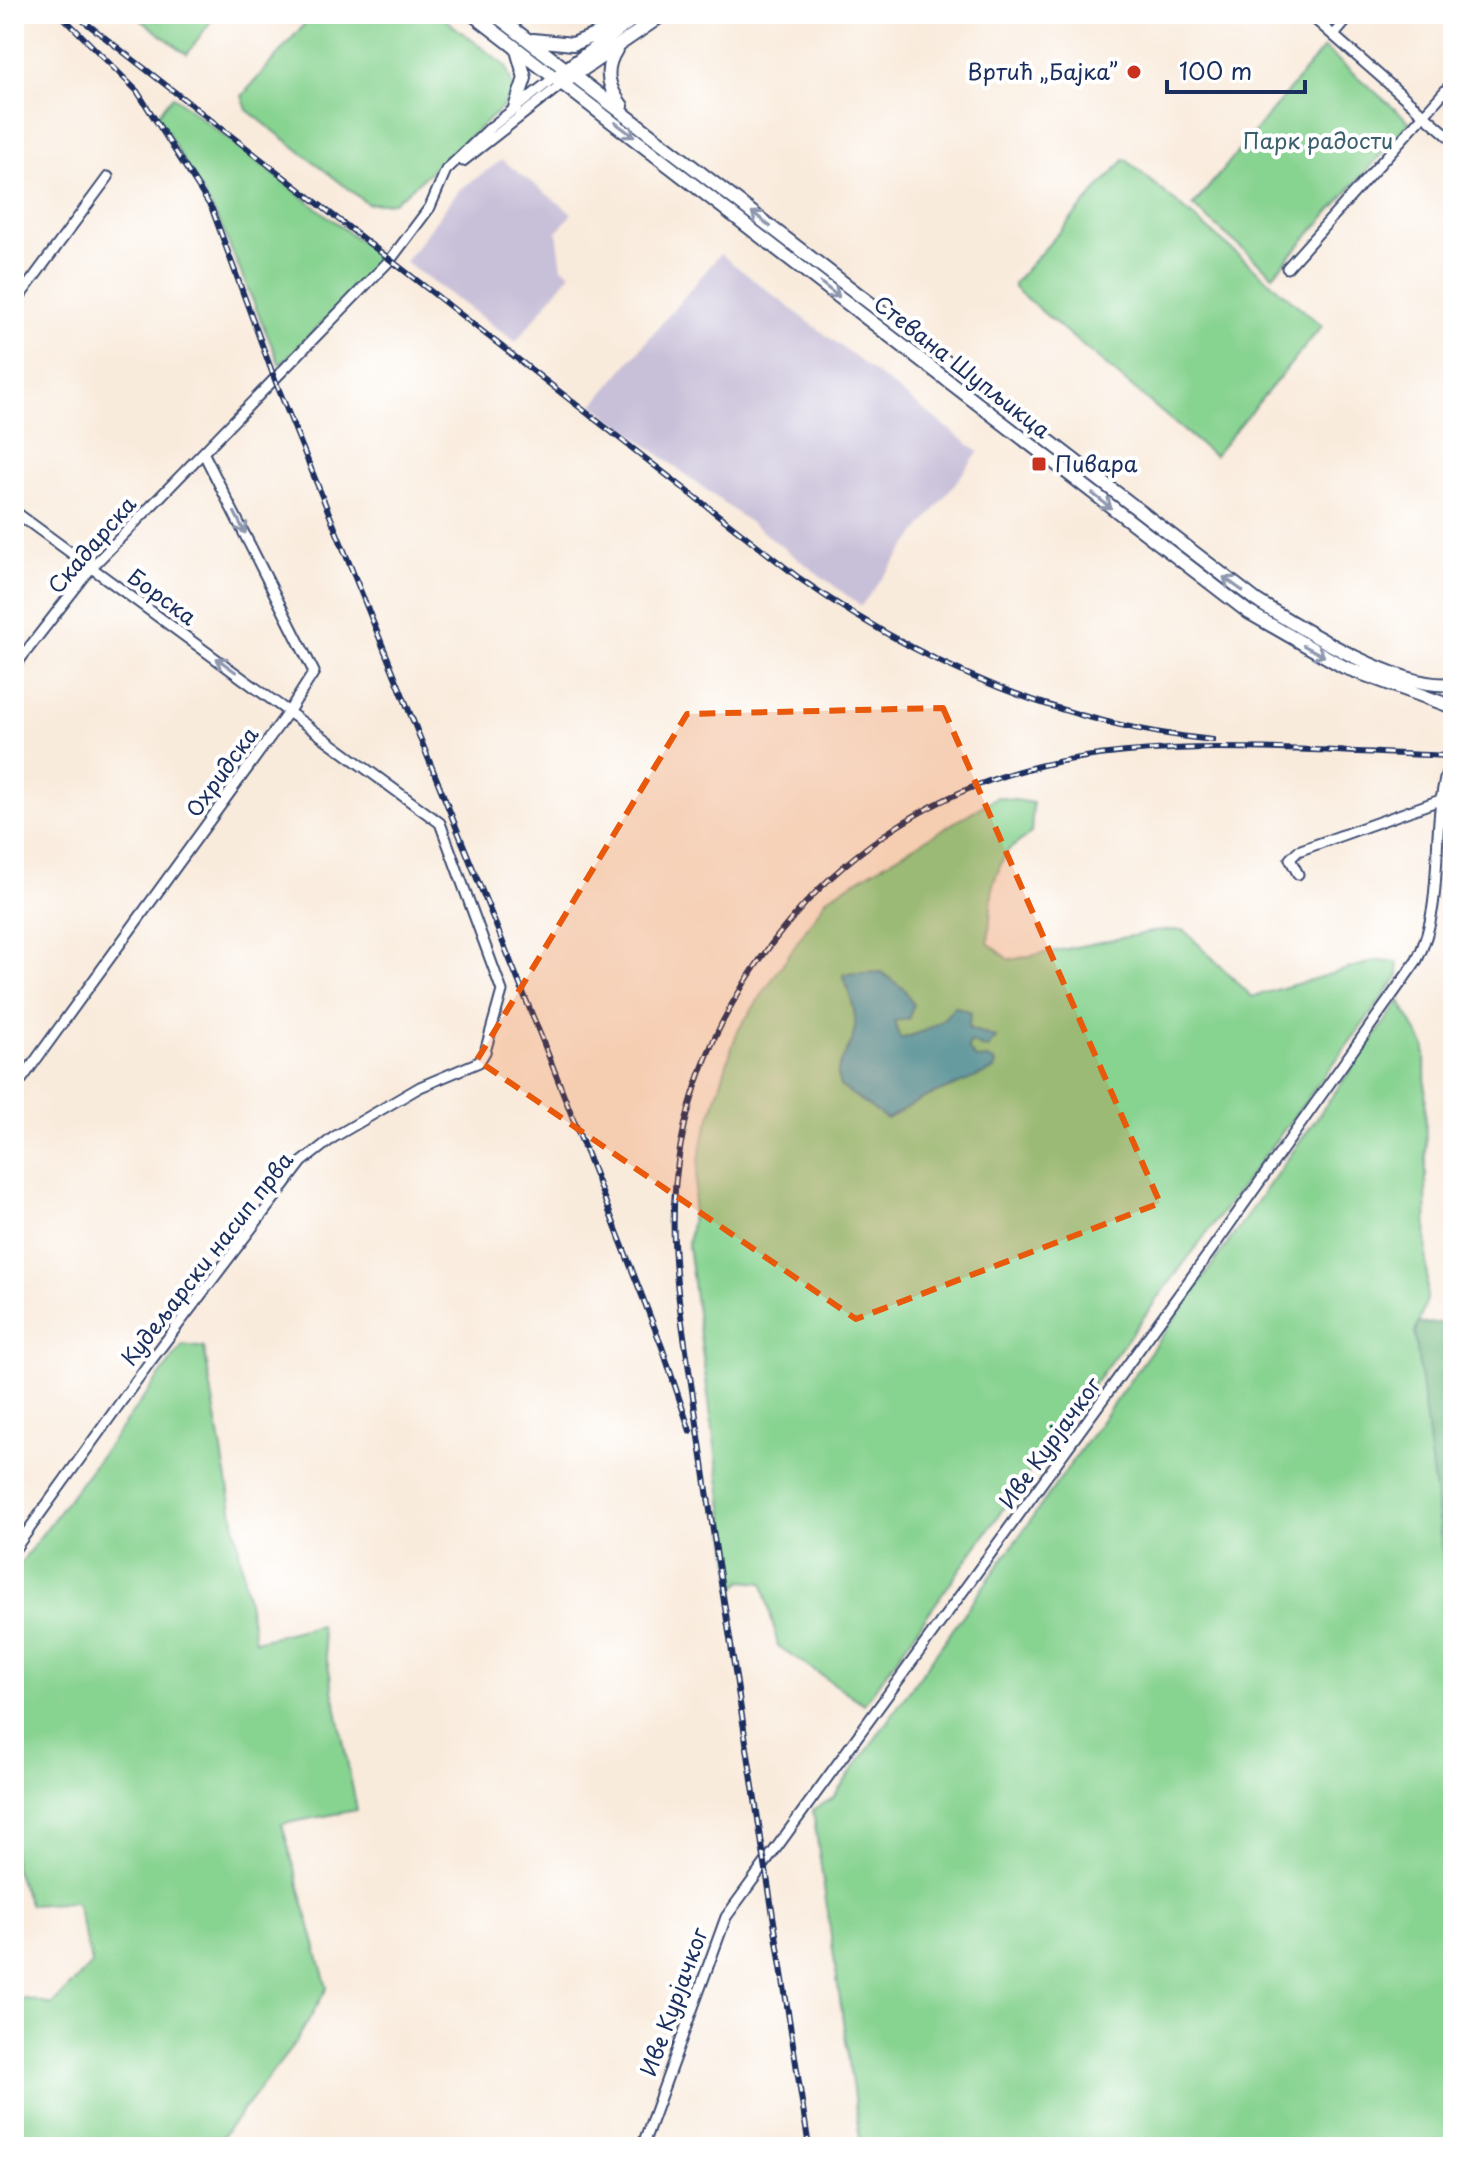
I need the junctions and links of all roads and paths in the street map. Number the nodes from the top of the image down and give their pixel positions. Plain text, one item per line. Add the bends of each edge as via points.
1 (472, 14) edge
2 (494, 14) edge
3 (664, 14) edge
4 (1309, 14) edge
5 (1352, 14) edge
6 (636, 17) edge
7 (1334, 35) junction
8 (518, 40) junction
9 (622, 43) junction
10 (570, 71) junction
11 (559, 80) junction
12 (1453, 82) edge
13 (515, 108) junction
14 (1425, 114) junction
15 (631, 118) junction
16 (1453, 140) edge
17 (446, 170) junction
18 (108, 177) dead end
19 (1287, 268) dead end
20 (14, 304) edge
21 (204, 454) junction
22 (14, 511) edge
23 (91, 568) junction
24 (14, 667) edge
25 (1453, 685) edge
26 (1453, 707) edge
27 (289, 711) junction
28 (1453, 753) edge
29 (1440, 800) junction
30 (1298, 874) dead end
31 (14, 1090) edge
32 (14, 1550) edge
33 (642, 2147) edge

1 - 8 main road, Стевана Шупљикца
2 - 8 main road, Стевана Шупљикца
3 - 9 main road
4 - 7 street
5 - 7 street
6 - 8 main road via 573,44
6 - 10 main road
7 - 14 street
8 - 10 main road, Стевана Шупљикца
8 - 11 main road, Стевана Шупљикца
8 - 13 main road via 525,78
9 - 10 main road
9 - 15 main road via 610,59 608,73 614,96
10 - 11 main road
10 - 15 main road, Стевана Шупљикца
11 - 13 street
11 - 17 street via 476,152
11 -> 26 main road, Стевана Шупљикца via 1248,612 1344,667
12 - 14 street
13 - 17 street
14 - 16 street
14 - 19 street
25 -> 15 main road, Стевана Шупљикца via 1421,683 1369,662 1257,601
17 - 21 street, Скадарска via 430,207 391,259
18 - 20 street
21 - 23 street, Скадарска
21 -> 27 street, Охридска via 312,664 310,681
22 - 23 street, Борска
23 - 24 street, Скадарска
27 -> 23 street, Борска
25 - 26 main road
27 - 31 street, Охридска
27 - 32 street, Кудељарски насип прва via 440,823 502,991 485,1052 479,1062 420,1087 302,1162
28 - 29 street, Иве Курјачког
29 - 30 street via 1298,851 1290,859
29 - 33 street, Иве Курјачког via 1431,921 1417,960 726,1917

